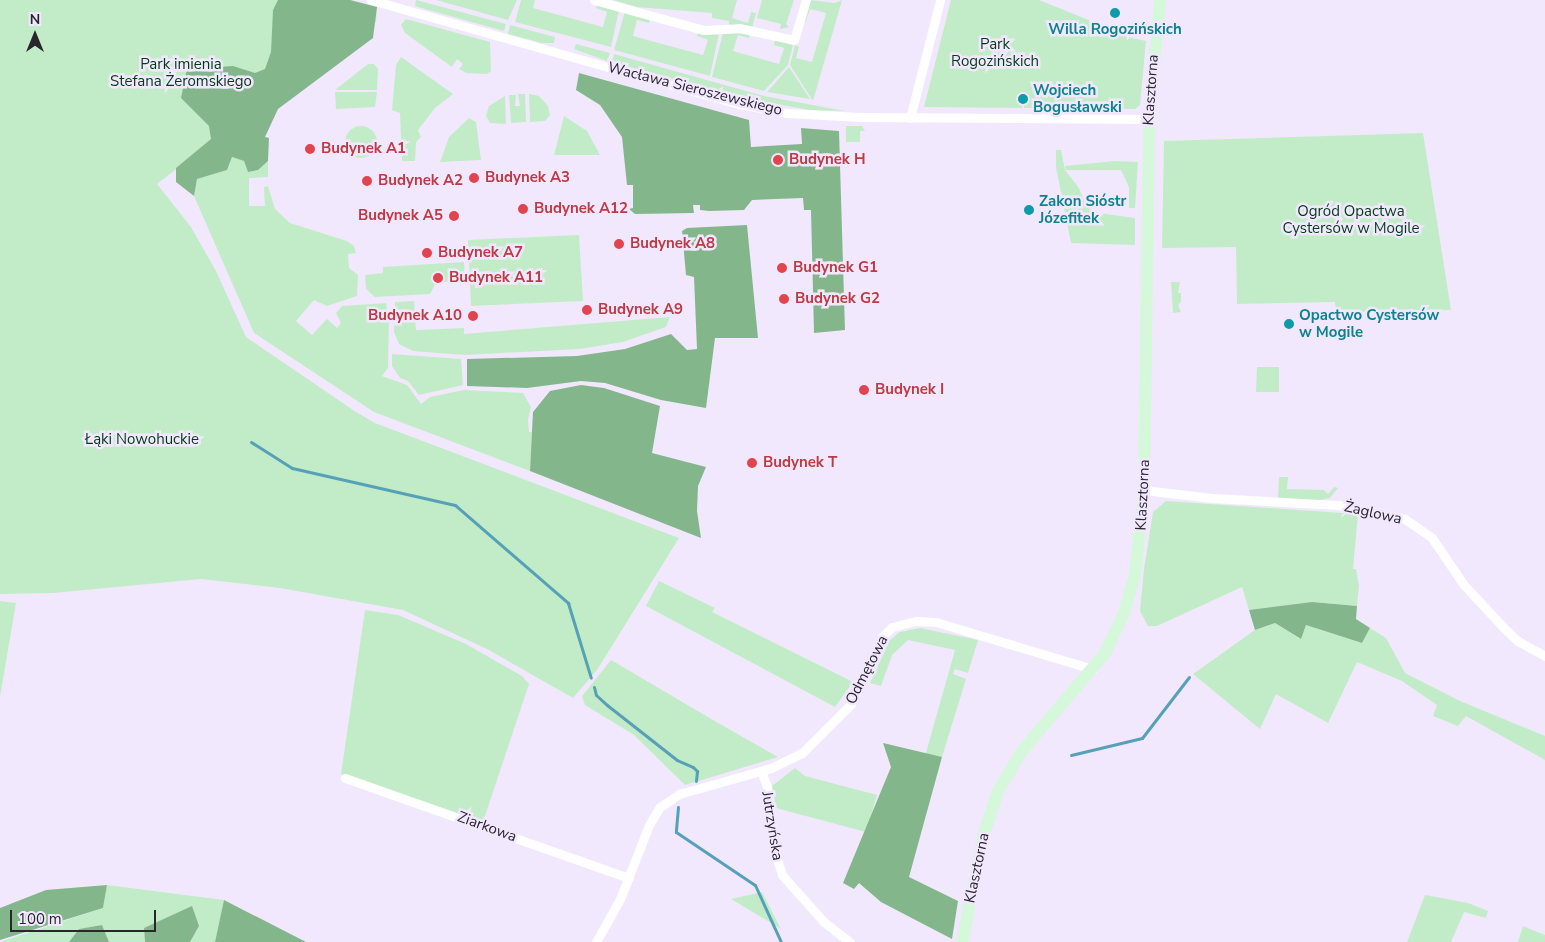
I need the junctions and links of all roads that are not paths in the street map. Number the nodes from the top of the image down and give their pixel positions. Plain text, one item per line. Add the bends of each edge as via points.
1 (371, 0) edge
2 (594, 0) edge
3 (806, 0) edge
4 (940, 0) edge
5 (1160, 0) edge
6 (395, 3) edge
7 (910, 118) junction
8 (1149, 119) junction
9 (1144, 490) junction
10 (1545, 656) edge
11 (1093, 668) junction
12 (761, 771) junction
13 (345, 778) dead end
14 (629, 878) junction
15 (596, 942) edge
16 (850, 942) edge
17 (962, 942) edge

1 - 6 street, Wacława Sieroszewskiego
2 - 3 street via 704,30 739,28 794,40
4 - 7 street
5 - 8 street, Klasztorna
6 - 7 street, Wacława Sieroszewskiego via 753,107 812,116
7 - 8 street, Wacława Sieroszewskiego
8 - 9 street, Klasztorna
9 - 10 street, Żaglowa via 1212,498 1339,505 1405,520 1432,538 1464,585 1505,629 1518,641
9 - 11 street, Klasztorna via 1138,559 1129,599 1115,635
11 - 12 street, Odmętowa via 941,624 901,623 885,632 856,697 840,717 802,753
11 - 17 street, Klasztorna via 1028,744 1004,779 986,823
12 - 14 street, Odmętowa via 668,800 652,818
12 - 16 street, Jutrzyńska via 767,787 775,853 782,875 824,922
13 - 14 street, Ziarkowa
14 - 15 street, Odmętowa

